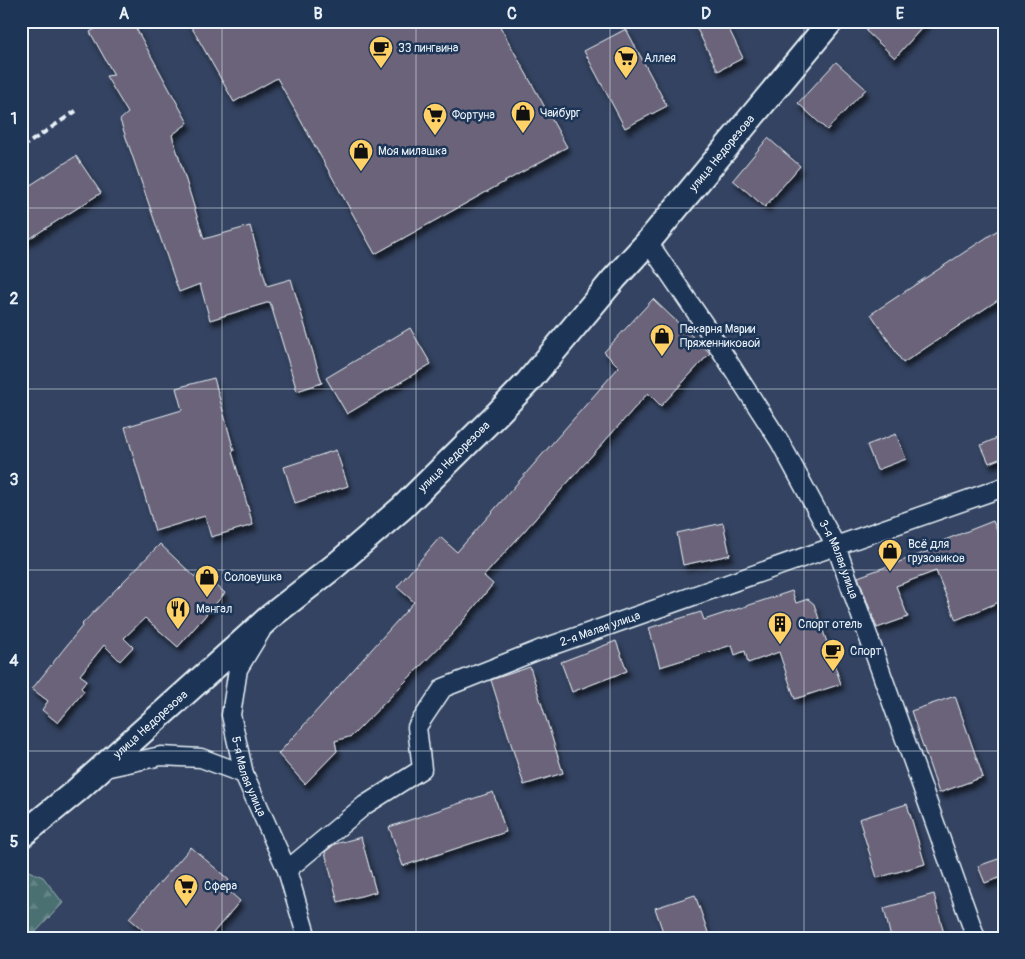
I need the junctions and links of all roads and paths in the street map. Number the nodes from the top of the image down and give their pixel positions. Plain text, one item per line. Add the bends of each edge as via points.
1 (831, 21) edge
2 (648, 242) junction
3 (1004, 487) edge
4 (836, 546) junction
5 (271, 616) junction
6 (100, 769) junction
7 (244, 774) junction
8 (21, 836) edge
9 (286, 870) junction
10 (307, 938) edge
11 (976, 938) edge

1 - 2 street, улица Недорезова
2 - 4 street, 3-я Малая улица via 780,442
2 - 5 street, улица Недорезова via 498,414 402,508
3 - 4 street, 2-я Малая улица
4 - 9 street, 2-я Малая улица via 539,650 443,688 417,727 422,769 365,806
4 - 11 street, 3-я Малая улица
5 - 6 street, улица Недорезова
5 - 7 street, 5-я Малая улица via 238,669 231,715
6 - 7 street via 161,756 201,758
6 - 8 street, улица Недорезова
7 - 9 street, 5-я Малая улица
9 - 10 street, 5-я Малая улица

